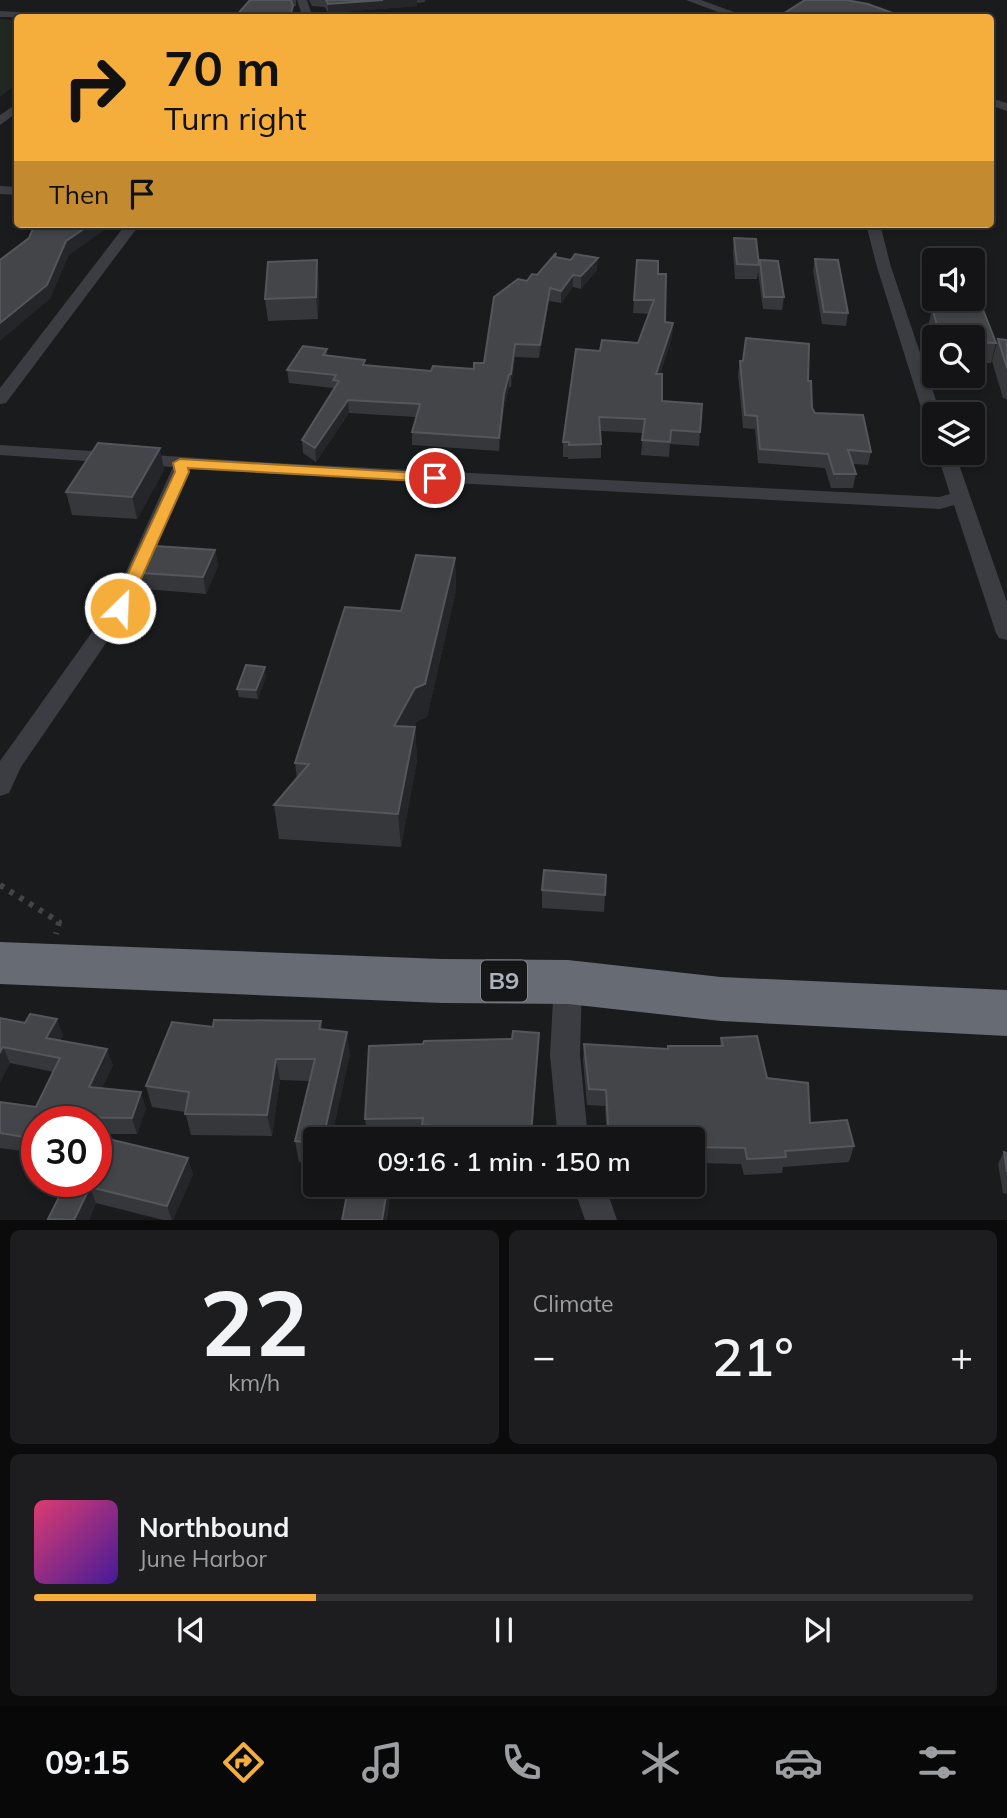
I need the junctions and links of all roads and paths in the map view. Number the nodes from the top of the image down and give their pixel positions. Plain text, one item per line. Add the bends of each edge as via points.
1 (691, 0) edge
2 (734, 14) edge
3 (14, 109) edge
4 (0, 121) edge
5 (131, 228) edge
6 (874, 228) edge
7 (0, 399) edge
8 (928, 402) edge
9 (0, 450) edge
10 (180, 463) junction
11 (950, 465) edge
12 (961, 496) junction
13 (1007, 633) edge
14 (0, 787) edge
15 (0, 885) edge
16 (0, 963) edge
17 (49, 966) junction
18 (568, 982) junction
19 (1007, 1013) edge
20 (572, 1127) edge
21 (593, 1197) edge
22 (601, 1220) edge

1 - 2 street
3 - 4 street
5 - 7 street
6 - 8 street
9 - 10 street via 119,455
10 - 12 street via 940,503
10 - 14 street via 182,472 120,608 10,764
11 - 12 street
12 - 13 street
15 - 17 path via 59,922
16 - 17 highway, B9
17 - 18 highway, B9
18 - 19 highway, B9 via 722,999
18 - 20 street via 565,1055
21 - 22 street

